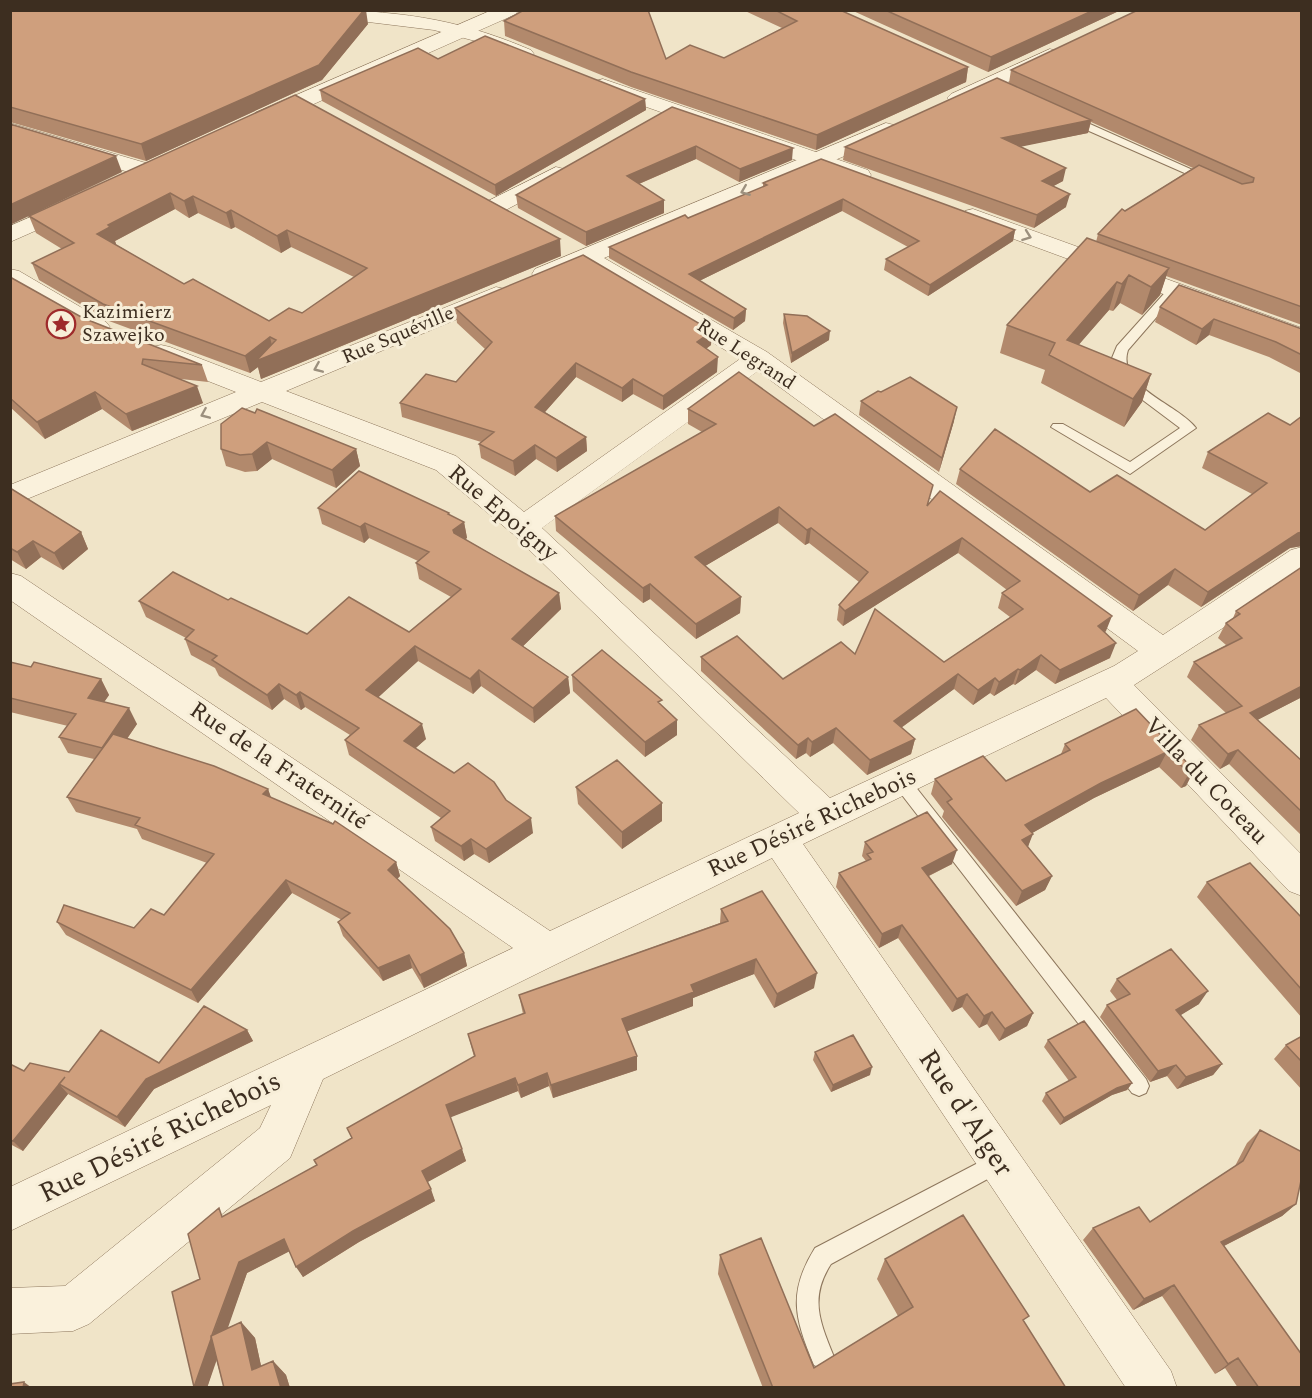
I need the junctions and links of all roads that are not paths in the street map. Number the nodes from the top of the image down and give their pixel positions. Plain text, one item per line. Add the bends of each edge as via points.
1 (319, 10) edge
2 (509, 10) edge
3 (462, 31) junction
4 (1063, 49) edge
5 (541, 60) edge
6 (967, 73) edge
7 (586, 78) edge
8 (996, 86) junction
9 (300, 101) junction
10 (938, 107) edge
11 (1056, 112) edge
12 (332, 118) edge
13 (906, 122) edge
14 (243, 127) edge
15 (10, 129) edge
16 (169, 160) edge
17 (819, 160) junction
18 (578, 162) edge
19 (148, 171) junction
20 (121, 183) edge
21 (881, 183) edge
22 (1220, 185) edge
23 (91, 197) edge
24 (956, 210) edge
25 (524, 223) edge
26 (10, 235) edge
27 (553, 239) edge
28 (585, 257) junction
29 (10, 276) edge
30 (1174, 290) junction
31 (1302, 337) edge
32 (758, 358) junction
33 (259, 392) junction
34 (1058, 427) dead end
35 (10, 496) edge
36 (524, 527) junction
37 (1302, 558) edge
38 (10, 584) edge
39 (1163, 652) junction
40 (1112, 682) junction
41 (901, 781) junction
42 (826, 816) junction
43 (779, 839) junction
44 (1302, 880) edge
45 (547, 950) junction
46 (309, 1065) junction
47 (1138, 1086) dead end
48 (999, 1162) junction
49 (10, 1210) edge
50 (10, 1311) edge
51 (822, 1356) dead end
52 (1154, 1388) edge

1 - 3 street via 435,24
2 - 3 street
3 - 5 street
3 - 9 street
4 - 8 street
6 - 8 street
7 - 17 street via 660,114
8 - 10 street
9 - 12 street
9 - 14 street
11 - 22 lane
13 - 17 street, Rue Squéville
15 - 19 street
16 - 19 street
17 - 21 street
17 -> 28 street, Rue Squéville
18 - 25 street via 506,203 484,202
19 - 20 street
23 - 26 street
24 -> 30 street
27 - 28 street, Rue Legrand
28 - 32 street, Rue Legrand
28 -> 33 street, Rue Squéville
29 - 33 street, Rue Epoigny via 99,328
30 - 31 street
30 - 34 lane via 1122,349 1119,358 1125,380 1190,428 1130,469
32 - 36 street
32 - 39 street, Rue Legrand
33 -> 35 street, Rue Squéville
33 - 36 street, Rue Epoigny via 446,463
36 - 42 street, Rue Epoigny
37 - 39 street, Rue Désiré Richebois
38 - 45 street, Rue de la Fraternité
39 - 40 street, Rue Désiré Richebois
40 - 41 street, Rue Désiré Richebois
40 - 44 street, Villa du Coteau
41 - 42 street, Rue Désiré Richebois
41 - 47 lane
42 - 43 street, Rue Désiré Richebois
43 - 45 street, Rue Désiré Richebois
43 - 48 street, Rue d'Alger
45 - 46 street, Rue Désiré Richebois
46 - 49 street, Rue Désiré Richebois
46 - 50 street, Rue Désiré Richebois via 275,1143 73,1308
48 - 51 lane via 823,1256 812,1270 805,1292 806,1314
48 - 52 street, Rue d'Alger

